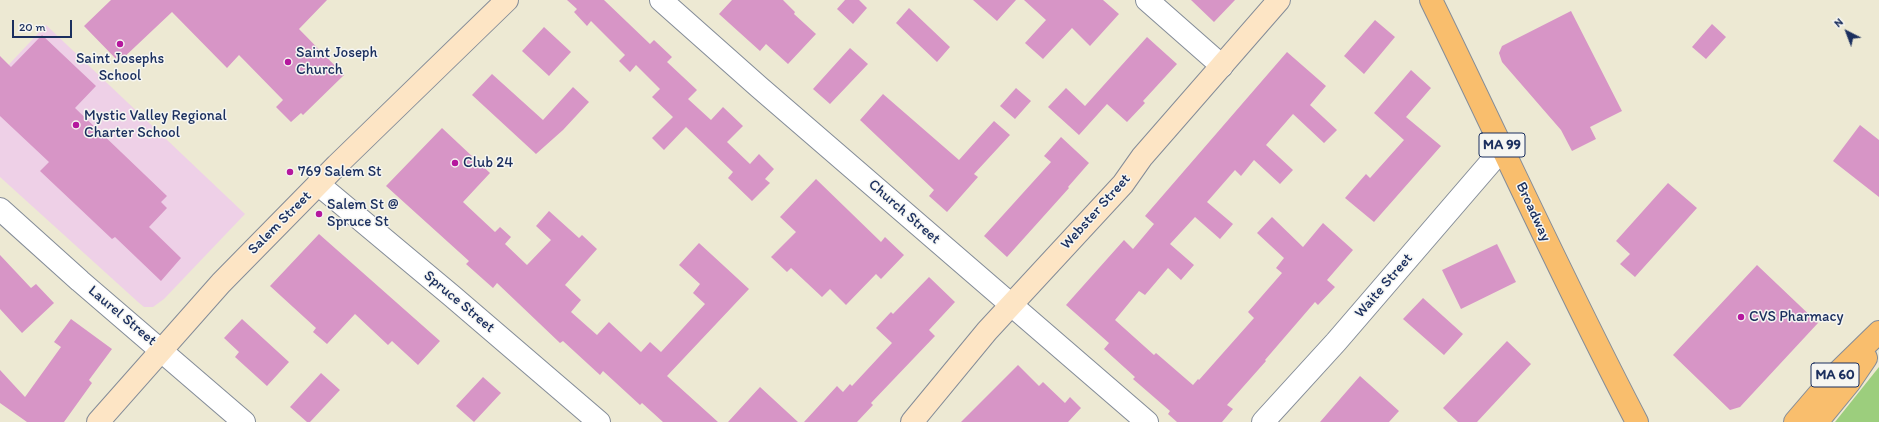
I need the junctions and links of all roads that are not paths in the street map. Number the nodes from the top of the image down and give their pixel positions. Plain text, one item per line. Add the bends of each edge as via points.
1 (507, 0) edge
2 (661, 0) edge
3 (1147, 0) edge
4 (1279, 0) edge
5 (1431, 0) edge
6 (1222, 66) junction
7 (1503, 148) junction
8 (318, 184) junction
9 (0, 209) edge
10 (1011, 305) junction
11 (1879, 332) edge
12 (1879, 338) edge
13 (161, 350) junction
14 (98, 422) edge
15 (244, 422) edge
16 (599, 422) edge
17 (912, 422) edge
18 (1148, 422) edge
19 (1263, 422) edge
20 (1637, 422) edge
21 (1795, 422) edge
22 (1817, 422) edge

1 - 8 main road, Salem Street
2 - 10 street, Church Street
3 - 6 street
4 - 6 main road, Webster Street
5 - 7 main road, Broadway / MA 99
6 - 10 main road, Webster Street via 1142,157 1123,184
7 - 19 street, Waite Street via 1341,336
7 - 20 main road, Broadway / MA 99 via 1554,258
8 - 13 main road, Salem Street via 221,283
8 - 16 street, Spruce Street
9 - 13 street, Laurel Street
10 - 17 main road, Webster Street
10 - 18 street, Church Street
11 - 21 main road, MA 60 via 1837,373
12 - 22 main road, MA 60 via 1849,383
13 - 14 main road, Salem Street
13 - 15 street, Laurel Street

